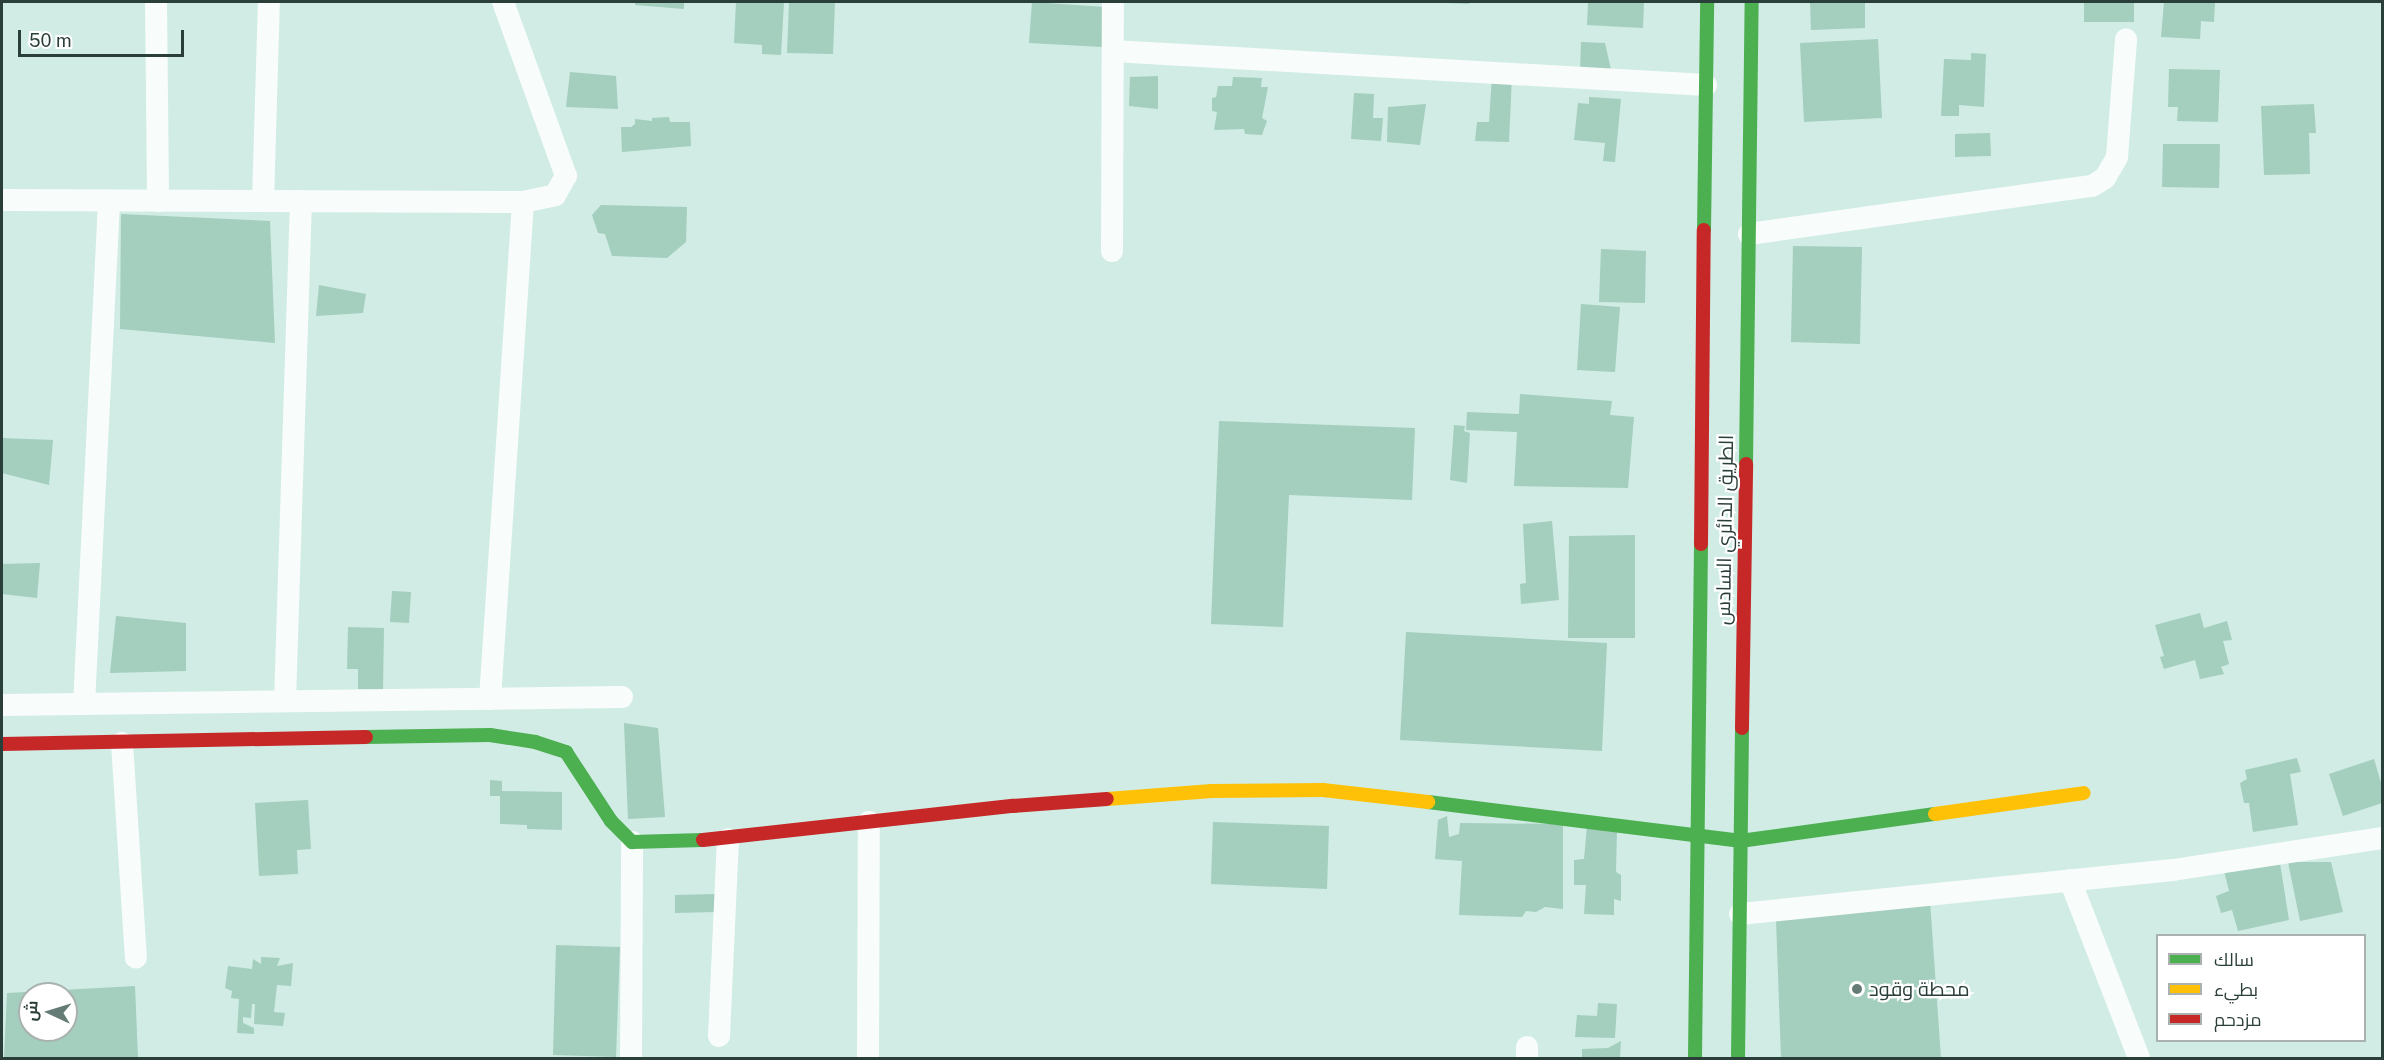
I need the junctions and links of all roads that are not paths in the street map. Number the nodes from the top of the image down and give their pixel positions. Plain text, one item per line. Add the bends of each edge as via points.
1 (156, 2) edge
2 (269, 2) edge
3 (503, 2) edge
4 (1113, 2) edge
5 (1707, 2) edge
6 (1752, 2) edge
7 (2126, 39) dead end
8 (1113, 51) junction
9 (1706, 85) junction
10 (2, 200) edge
11 (109, 201) junction
12 (158, 201) junction
13 (263, 201) junction
14 (301, 201) junction
15 (524, 202) junction
16 (1749, 234) junction
17 (1112, 251) dead end
18 (622, 697) dead end
19 (490, 699) junction
20 (285, 701) junction
21 (84, 704) junction
22 (2, 705) edge
23 (122, 743) junction
24 (2, 744) edge
25 (2084, 793) dead end
26 (869, 822) junction
27 (1698, 837) junction
28 (2382, 838) edge
29 (728, 839) junction
30 (1740, 841) junction
31 (632, 842) junction
32 (2070, 880) junction
33 (1740, 914) junction
34 (136, 957) dead end
35 (719, 1036) dead end
36 (631, 1055) dead end
37 (868, 1059) edge
38 (1695, 1059) edge
39 (1738, 1059) edge
40 (2139, 1059) edge

1 - 12 street
2 - 13 street
3 - 15 street via 566,176 555,195
4 - 8 street
5 - 9 main road, الطريق الدائري السادس
6 - 16 main road, الطريق الدائري السادس
7 - 16 street via 2117,157 2105,178 2092,186
8 - 9 street
8 - 17 street
9 - 27 main road, الطريق الدائري السادس
10 - 11 street
11 - 12 street
11 - 21 street
12 - 13 street
13 - 14 street
14 - 15 street
14 - 20 street
15 - 19 street
16 - 30 main road, الطريق الدائري السادس
18 - 19 street
19 - 20 street
20 - 21 street
21 - 22 street
23 - 24 main road
23 - 31 main road via 490,735 535,742 566,752 611,821
23 - 34 street
25 - 30 main road
26 - 27 main road via 1012,806 1212,791 1323,790 1541,814
26 - 29 main road
26 - 37 street
27 - 30 main road
27 - 38 main road, الطريق الدائري السادس
28 - 32 street via 2173,870
29 - 31 main road
29 - 35 street
30 - 33 main road, الطريق الدائري السادس
31 - 36 street
32 - 33 street
32 - 40 street
33 - 39 main road, الطريق الدائري السادس

